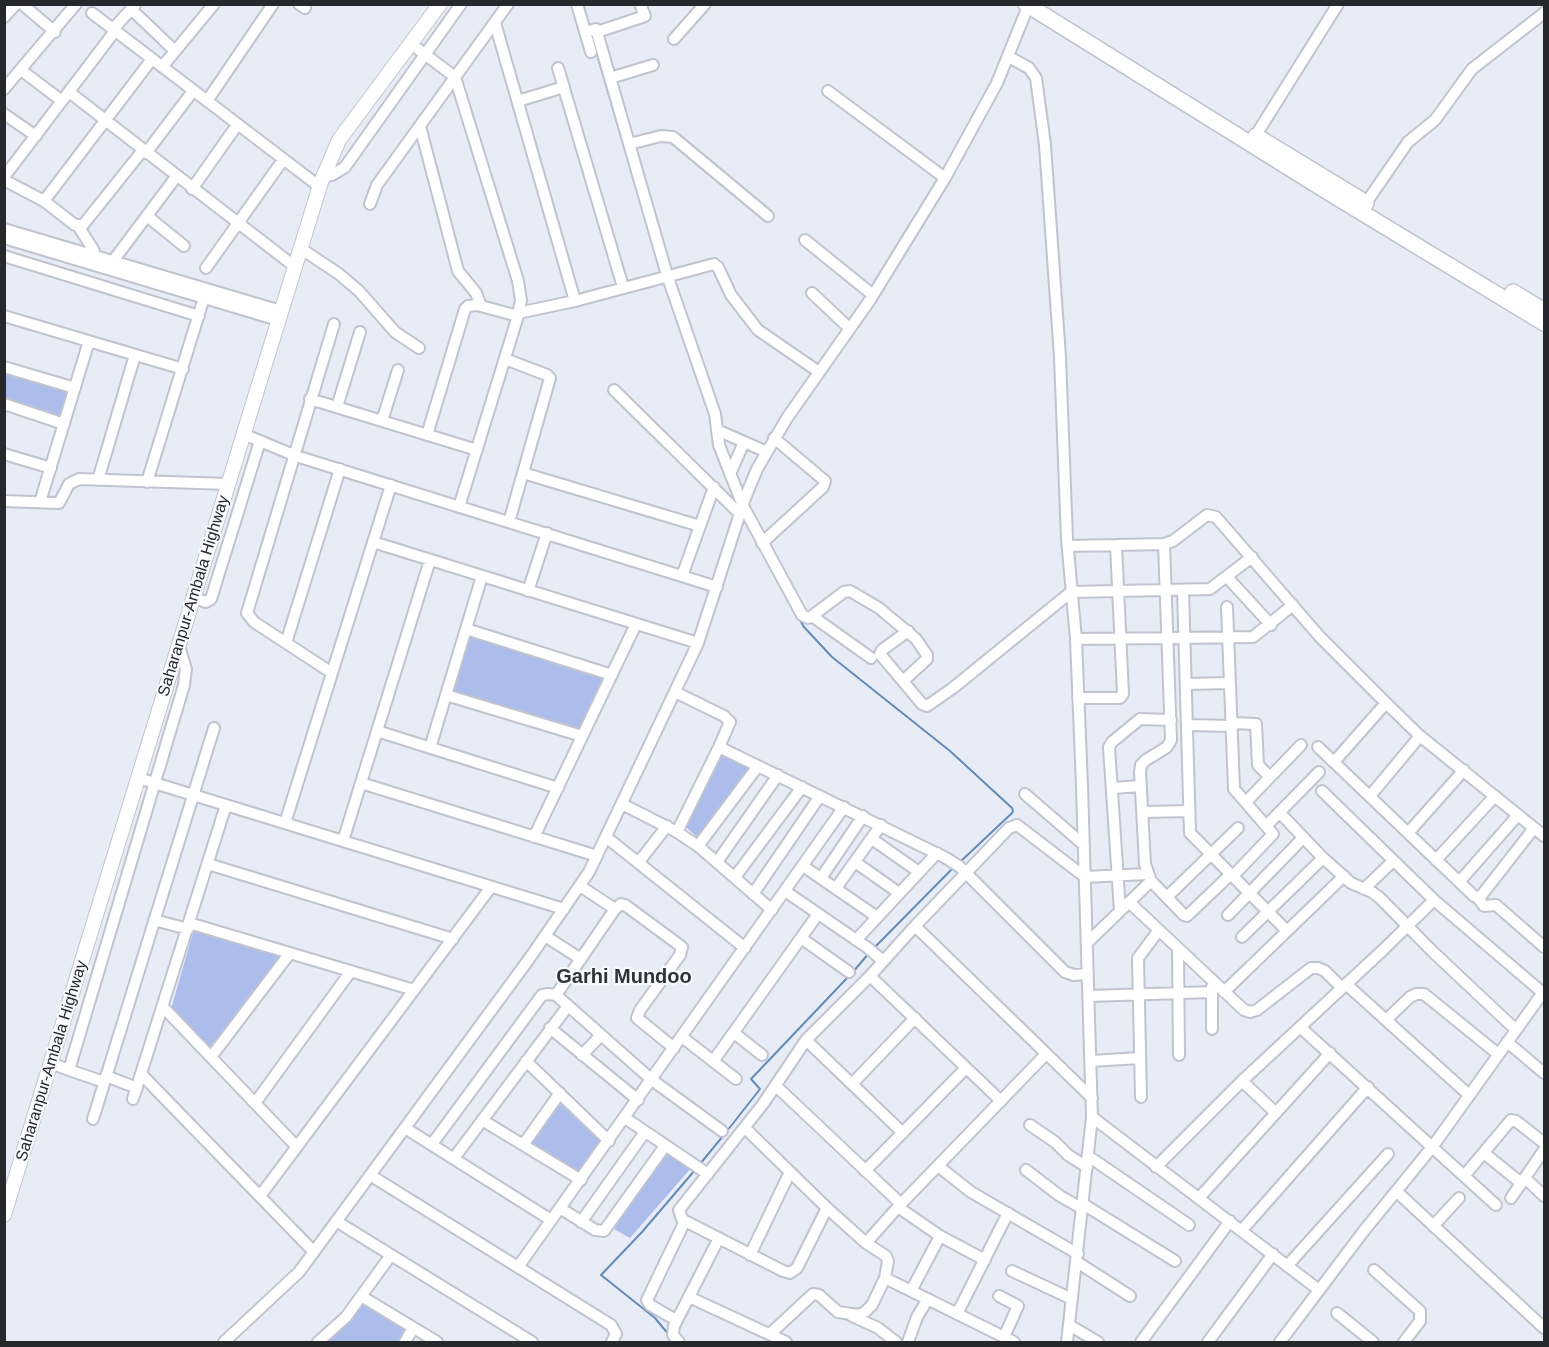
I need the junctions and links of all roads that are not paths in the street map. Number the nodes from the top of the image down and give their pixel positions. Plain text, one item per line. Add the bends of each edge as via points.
1 (16, 4) edge
2 (22, 4) edge
3 (76, 4) edge
4 (214, 4) edge
5 (273, 4) edge
6 (440, 4) edge
7 (461, 4) edge
8 (508, 4) edge
9 (577, 4) edge
10 (640, 4) edge
11 (705, 4) edge
12 (1045, 4) edge
13 (1338, 4) edge
14 (1028, 5) edge
15 (133, 7) edge
16 (92, 13) dead end
17 (1545, 13) edge
18 (4, 17) edge
19 (495, 22) junction
20 (114, 30) junction
21 (591, 31) junction
22 (55, 32) junction
23 (675, 39) dead end
24 (410, 43) junction
25 (175, 51) junction
26 (591, 52) dead end
27 (426, 56) junction
28 (1009, 57) junction
29 (152, 59) junction
30 (653, 65) dead end
31 (162, 67) junction
32 (558, 68) dead end
33 (21, 70) junction
34 (455, 77) junction
35 (610, 78) junction
36 (564, 87) junction
37 (4, 89) edge
38 (192, 91) junction
39 (828, 91) dead end
40 (65, 97) junction
41 (518, 101) junction
42 (207, 102) junction
43 (4, 114) edge
44 (105, 120) junction
45 (237, 125) junction
46 (420, 126) junction
47 (1256, 135) junction
48 (36, 136) junction
49 (629, 144) junction
50 (144, 152) junction
51 (283, 160) junction
52 (176, 177) junction
53 (945, 178) junction
54 (4, 179) edge
55 (322, 182) junction
56 (192, 189) junction
57 (44, 201) junction
58 (1366, 203) junction
59 (370, 204) dead end
60 (147, 216) junction
61 (768, 216) dead end
62 (237, 223) junction
63 (78, 226) junction
64 (4, 229) edge
65 (4, 238) edge
66 (804, 240) dead end
67 (184, 246) dead end
68 (300, 248) junction
69 (95, 256) junction
70 (5, 257) edge
71 (114, 261) junction
72 (294, 266) junction
73 (206, 268) dead end
74 (664, 276) junction
75 (622, 287) junction
76 (205, 293) junction
77 (812, 293) dead end
78 (873, 295) junction
79 (575, 301) junction
80 (481, 306) junction
81 (1545, 311) edge
82 (518, 314) junction
83 (279, 315) junction
84 (4, 316) edge
85 (199, 316) junction
86 (1545, 323) edge
87 (334, 324) dead end
88 (849, 328) junction
89 (360, 332) dead end
90 (89, 341) junction
91 (419, 348) dead end
92 (135, 355) junction
93 (505, 359) junction
94 (4, 367) edge
95 (183, 369) junction
96 (398, 370) dead end
97 (819, 372) junction
98 (75, 388) junction
99 (614, 390) dead end
100 (310, 399) junction
101 (4, 404) edge
102 (338, 407) junction
103 (382, 421) junction
104 (63, 424) junction
105 (717, 430) junction
106 (243, 434) junction
107 (427, 435) junction
108 (774, 438) junction
109 (260, 441) junction
110 (744, 442) junction
111 (477, 450) junction
112 (766, 452) junction
113 (4, 454) edge
114 (296, 456) junction
115 (51, 468) junction
116 (340, 469) junction
117 (524, 473) junction
118 (730, 474) junction
119 (98, 480) junction
120 (147, 482) junction
121 (228, 484) junction
122 (391, 485) junction
123 (714, 488) junction
124 (4, 501) edge
125 (40, 501) junction
126 (459, 507) junction
127 (741, 510) junction
128 (509, 522) junction
129 (700, 526) junction
130 (546, 533) junction
131 (373, 542) junction
132 (762, 543) junction
133 (1164, 544) junction
134 (1116, 545) junction
135 (1068, 546) junction
136 (1252, 557) junction
137 (430, 560) junction
138 (482, 576) junction
139 (682, 576) junction
140 (1227, 577) junction
141 (717, 586) junction
142 (1166, 590) junction
143 (1183, 590) junction
144 (528, 591) junction
145 (1071, 592) junction
146 (1119, 592) junction
147 (194, 598) junction
148 (1293, 605) junction
149 (1227, 607) dead end
150 (812, 616) junction
151 (636, 624) junction
152 (1271, 625) junction
153 (466, 629) junction
154 (908, 631) junction
155 (1184, 636) junction
156 (1168, 637) junction
157 (1228, 637) junction
158 (1076, 639) junction
159 (1121, 639) junction
160 (286, 643) junction
161 (698, 643) junction
162 (179, 646) junction
163 (871, 658) dead end
164 (332, 673) junction
165 (612, 675) junction
166 (903, 681) junction
167 (1230, 683) junction
168 (1186, 684) junction
169 (675, 692) junction
170 (446, 695) junction
171 (1078, 698) junction
172 (1386, 703) junction
173 (1171, 720) junction
174 (1232, 724) junction
175 (1187, 725) junction
176 (214, 728) dead end
177 (377, 731) junction
178 (582, 736) junction
179 (1420, 736) junction
180 (1300, 745) dead end
181 (719, 747) junction
182 (1318, 747) dead end
183 (430, 748) junction
184 (1334, 762) junction
185 (758, 766) junction
186 (1464, 770) junction
187 (1319, 772) dead end
188 (778, 775) junction
189 (1270, 777) junction
190 (138, 778) junction
191 (155, 783) junction
192 (361, 783) junction
193 (1141, 786) junction
194 (802, 787) junction
195 (558, 788) junction
196 (1112, 788) junction
197 (1322, 791) dead end
198 (1025, 794) dead end
199 (193, 795) junction
200 (820, 795) junction
201 (1494, 795) junction
202 (1370, 796) junction
203 (1246, 802) junction
204 (622, 804) junction
205 (226, 805) junction
206 (844, 807) junction
207 (1189, 811) junction
208 (1143, 812) junction
209 (1280, 813) junction
210 (1518, 815) junction
211 (863, 816) junction
212 (285, 823) junction
213 (881, 825) junction
214 (1267, 825) junction
215 (666, 826) junction
216 (1238, 828) dead end
217 (1534, 828) junction
218 (677, 831) junction
219 (1408, 833) junction
220 (1545, 836) edge
221 (534, 837) junction
222 (606, 837) junction
223 (1304, 838) junction
224 (872, 839) junction
225 (343, 841) junction
226 (1084, 845) junction
227 (698, 846) junction
228 (937, 853) junction
229 (1212, 854) junction
230 (597, 856) junction
231 (1323, 858) junction
232 (1436, 860) junction
233 (1393, 861) junction
234 (717, 862) junction
235 (855, 862) junction
236 (638, 863) junction
237 (208, 864) junction
238 (804, 866) junction
239 (960, 868) junction
240 (919, 872) junction
241 (1232, 875) junction
242 (1118, 876) junction
243 (1344, 876) junction
244 (735, 877) junction
245 (1085, 877) junction
246 (1149, 877) junction
247 (821, 878) junction
248 (1460, 881) junction
249 (580, 886) junction
250 (491, 887) junction
251 (836, 888) junction
252 (1364, 889) junction
253 (785, 891) junction
254 (900, 893) junction
255 (1250, 893) junction
256 (753, 894) junction
257 (1167, 897) junction
258 (1478, 897) junction
259 (1434, 900) junction
260 (1129, 902) junction
261 (564, 909) junction
262 (615, 909) junction
263 (772, 910) junction
264 (1120, 911) junction
265 (1268, 911) junction
266 (818, 914) junction
267 (1228, 915) dead end
268 (878, 917) junction
269 (154, 920) junction
270 (1408, 925) junction
271 (188, 926) junction
272 (915, 926) junction
273 (1159, 930) junction
274 (1287, 931) junction
275 (545, 936) junction
276 (1242, 937) dead end
277 (801, 938) junction
278 (453, 939) junction
279 (856, 940) junction
280 (1087, 943) junction
281 (1545, 947) edge
282 (745, 948) junction
283 (1178, 949) junction
284 (290, 953) junction
285 (876, 954) junction
286 (581, 959) junction
287 (351, 971) junction
288 (849, 972) dead end
289 (1088, 974) junction
290 (870, 976) junction
291 (1344, 986) junction
292 (414, 990) junction
293 (1218, 992) junction
294 (1544, 992) edge
295 (1179, 993) junction
296 (1138, 994) junction
297 (556, 995) junction
298 (1089, 996) junction
299 (568, 1006) junction
300 (163, 1007) junction
301 (915, 1018) junction
302 (1386, 1020) junction
303 (1300, 1027) junction
304 (550, 1028) junction
305 (1212, 1029) dead end
306 (1516, 1030) junction
307 (734, 1033) junction
308 (601, 1035) junction
309 (682, 1037) junction
310 (806, 1040) junction
311 (1507, 1042) junction
312 (674, 1048) junction
313 (1330, 1053) junction
314 (1046, 1054) junction
315 (1498, 1054) junction
316 (582, 1055) junction
317 (762, 1055) dead end
318 (1179, 1055) dead end
319 (211, 1057) junction
320 (1140, 1058) junction
321 (714, 1060) junction
322 (1091, 1060) junction
323 (526, 1061) junction
324 (51, 1063) junction
325 (966, 1068) junction
326 (69, 1070) junction
327 (1545, 1073) edge
328 (142, 1075) junction
329 (736, 1078) dead end
330 (105, 1079) junction
331 (652, 1080) junction
332 (1242, 1081) junction
333 (852, 1084) junction
334 (776, 1086) junction
335 (1368, 1087) junction
336 (137, 1088) junction
337 (560, 1094) junction
338 (1470, 1095) junction
339 (1141, 1097) dead end
340 (1092, 1098) junction
341 (133, 1100) dead end
342 (638, 1100) junction
343 (1001, 1101) junction
344 (255, 1103) junction
345 (1276, 1113) junction
346 (1092, 1117) junction
347 (625, 1118) junction
348 (93, 1119) dead end
349 (482, 1120) junction
350 (1030, 1125) dead end
351 (405, 1128) junction
352 (745, 1128) junction
353 (722, 1131) dead end
354 (645, 1132) junction
355 (903, 1133) junction
356 (609, 1141) junction
357 (1545, 1143) edge
358 (432, 1144) junction
359 (523, 1145) junction
360 (664, 1146) junction
361 (1433, 1146) junction
362 (297, 1147) junction
363 (1484, 1153) junction
364 (1388, 1154) dead end
365 (1543, 1157) edge
366 (454, 1158) junction
367 (1088, 1161) junction
368 (938, 1166) junction
369 (1156, 1167) junction
370 (701, 1169) junction
371 (1026, 1170) dead end
372 (866, 1171) junction
373 (790, 1172) junction
374 (370, 1175) junction
375 (1464, 1176) junction
376 (581, 1180) junction
377 (1523, 1180) junction
378 (1396, 1191) junction
379 (260, 1196) junction
380 (1545, 1196) edge
381 (1199, 1198) junction
382 (1459, 1198) dead end
383 (1511, 1198) dead end
384 (900, 1205) junction
385 (1496, 1205) dead end
386 (1083, 1206) junction
387 (560, 1208) junction
388 (827, 1208) junction
389 (1008, 1213) junction
390 (4, 1215) edge
391 (551, 1220) junction
392 (336, 1221) junction
393 (685, 1221) junction
394 (1230, 1221) junction
395 (581, 1222) junction
396 (1189, 1226) dead end
397 (1433, 1226) junction
398 (1242, 1230) junction
399 (940, 1236) junction
400 (719, 1238) junction
401 (867, 1243) junction
402 (314, 1252) junction
403 (1273, 1254) junction
404 (392, 1255) junction
405 (750, 1255) junction
406 (1077, 1258) junction
407 (985, 1260) junction
408 (1175, 1261) dead end
409 (1287, 1266) junction
410 (518, 1268) junction
411 (1374, 1269) dead end
412 (1012, 1271) dead end
413 (885, 1278) junction
414 (1319, 1290) junction
415 (912, 1291) junction
416 (361, 1296) junction
417 (999, 1296) dead end
418 (1130, 1296) dead end
419 (689, 1297) junction
420 (928, 1299) junction
421 (1072, 1299) junction
422 (1337, 1313) dead end
423 (957, 1314) junction
424 (849, 1315) junction
425 (676, 1320) junction
426 (1069, 1325) junction
427 (413, 1328) junction
428 (1545, 1328) edge
429 (770, 1334) junction
430 (1004, 1337) junction
431 (224, 1342) edge
432 (318, 1342) edge
433 (405, 1342) edge
434 (437, 1342) edge
435 (532, 1342) edge
436 (612, 1342) edge
437 (679, 1342) edge
438 (786, 1342) edge
439 (896, 1342) edge
440 (908, 1342) edge
441 (1014, 1342) edge
442 (1067, 1342) edge
443 (1098, 1342) edge
444 (1141, 1342) edge
445 (1208, 1342) edge
446 (1280, 1342) edge
447 (1373, 1342) edge
448 (1404, 1342) edge

1 - 18 street
2 - 22 street
3 - 22 street
4 - 25 street
5 - 42 street
6 - 24 main road, Saharanpur-Ambala Highway
7 - 27 street
8 - 19 street
9 - 21 street
10 - 21 street via 645,16
11 - 23 street
12 - 47 highway
13 - 47 street
14 - 28 street
14 - 86 highway
15 - 20 street
15 - 25 street
16 - 20 street
17 - 58 street via 1472,69 1435,120 1408,142
19 - 34 street
19 - 41 street
20 - 29 street
20 - 40 street
21 - 26 street
21 - 35 street
22 - 33 street
24 - 27 street
24 - 55 main road, Saharanpur-Ambala Highway via 339,140
25 - 31 street
27 - 34 street
27 - 55 street via 345,167
28 - 53 street
28 - 135 street via 1033,72 1038,84 1058,334
29 - 31 street
29 - 44 street
30 - 35 street
31 - 38 street
32 - 36 street
33 - 37 street
33 - 40 street
34 - 46 street
34 - 82 street via 518,281
35 - 49 street
36 - 41 street
36 - 75 street
38 - 42 street
38 - 50 street
39 - 53 street
40 - 44 street
40 - 48 street
41 - 79 street
42 - 45 street
43 - 48 street
44 - 50 street
44 - 57 street
45 - 51 street
45 - 56 street
46 - 59 street via 377,185
46 - 80 street via 459,271
47 - 58 highway
48 - 54 street
49 - 61 street via 673,137
49 - 74 street
50 - 52 street
50 - 63 street via 87,222
51 - 55 street
51 - 62 street
52 - 56 street
52 - 60 street
53 - 78 street
54 - 57 street
55 - 68 main road, Saharanpur-Ambala Highway
56 - 62 street
57 - 63 street
58 - 81 highway
60 - 67 street
60 - 71 street
62 - 72 street
62 - 73 street
63 - 69 street
64 - 69 street
65 - 76 street
66 - 78 street
68 - 72 main road, Saharanpur-Ambala Highway
68 - 91 street via 339,274 395,332
69 - 71 street
70 - 85 street
71 - 76 street
72 - 83 main road, Saharanpur-Ambala Highway
74 - 75 street
74 - 97 street via 714,264 731,295 758,330
74 - 105 street via 715,414
75 - 79 street
76 - 83 street
76 - 85 street
77 - 88 street
78 - 88 street
79 - 82 street
80 - 82 street
80 - 107 street via 465,309
82 - 93 street
83 - 106 main road, Saharanpur-Ambala Highway
84 - 90 street
85 - 95 street
87 - 100 street
88 - 97 street
89 - 102 street
90 - 92 street
90 - 98 street
92 - 95 street
92 - 119 street
93 - 111 street
93 - 117 street via 550,378
94 - 98 street
95 - 120 street
96 - 103 street
97 - 108 street
98 - 104 street
99 - 123 street
100 - 102 street
100 - 114 street
101 - 104 street
102 - 103 street
103 - 107 street
104 - 115 street
105 - 110 street
105 - 118 street
106 - 109 street
106 - 121 main road, Saharanpur-Ambala Highway
107 - 111 street
108 - 112 street
108 - 132 street via 825,481
109 - 114 street
109 - 147 street via 211,599 206,602
110 - 112 street
110 - 118 street
111 - 126 street
112 - 127 street
113 - 115 street
114 - 116 street
114 - 160 street via 247,614
115 - 125 street
116 - 122 street
116 - 160 street
117 - 128 street
117 - 129 street
118 - 127 street
119 - 120 street
119 - 125 street via 75,480 59,502
120 - 121 street
121 - 147 main road, Saharanpur-Ambala Highway
122 - 126 street
122 - 131 street
123 - 127 street
123 - 129 street
124 - 125 street
126 - 128 street
127 - 132 street
127 - 141 street
128 - 130 street
129 - 139 street
130 - 139 street
130 - 144 street
131 - 137 street
131 - 164 street
132 - 150 street via 802,615
133 - 134 street
133 - 136 street via 1212,515
133 - 142 street
134 - 135 street
134 - 146 street
135 - 145 street
136 - 140 street
136 - 148 street
137 - 138 street
137 - 177 street
138 - 144 street
138 - 153 street
139 - 141 street
140 - 143 street via 1210,589
140 - 152 street
141 - 161 street
142 - 143 street
142 - 146 street
142 - 156 street
143 - 155 street
144 - 151 street
145 - 146 street
145 - 158 street
145 - 166 street via 930,705 922,704
146 - 159 street
147 - 162 main road, Saharanpur-Ambala Highway
148 - 152 street
148 - 172 street
149 - 157 street
150 - 154 street via 850,591
150 - 163 street
151 - 161 street
151 - 165 street
152 - 157 street via 1253,637
153 - 165 street
153 - 170 street
154 - 166 street via 927,659
154 - 166 street via 880,652
155 - 156 street
155 - 157 street
155 - 168 street
156 - 159 street
156 - 173 street
157 - 167 street
158 - 159 street
158 - 171 street
159 - 171 street via 1122,697
160 - 164 street
161 - 169 street
162 - 190 main road, Saharanpur-Ambala Highway
162 - 191 street via 186,677
164 - 212 street
165 - 178 street
167 - 168 street
167 - 174 street
168 - 175 street
169 - 181 street via 727,718 729,726
169 - 204 street
170 - 178 street
170 - 183 street
171 - 226 street
172 - 179 street
172 - 184 street
173 - 193 street via 1170,745 1141,765
173 - 196 street via 1140,719 1112,742
174 - 175 street
174 - 189 street via 1256,724 1258,765
174 - 203 street via 1232,781 1236,793
175 - 207 street
176 - 199 street
177 - 183 street
177 - 192 street
178 - 195 street
179 - 186 street
179 - 202 street
180 - 189 street
181 - 185 street
181 - 218 street
182 - 184 street
183 - 195 street
184 - 202 street
185 - 188 street
185 - 227 street
186 - 201 street
186 - 219 street
187 - 209 street
188 - 194 street
188 - 234 street
189 - 203 street
190 - 191 street
190 - 324 main road, Saharanpur-Ambala Highway
191 - 199 street
191 - 326 street
192 - 221 street
192 - 225 street
193 - 196 street
193 - 208 street
194 - 200 street
194 - 244 street
195 - 221 street
196 - 242 street
197 - 233 street
198 - 226 street
199 - 205 street
199 - 269 street
200 - 206 street
200 - 256 street
201 - 210 street
201 - 232 street
202 - 219 street
203 - 214 street
204 - 215 street
204 - 222 street
205 - 212 street
205 - 237 street
206 - 211 street
206 - 238 street
207 - 208 street
207 - 229 street via 1190,834
208 - 246 street
209 - 214 street
209 - 223 street
210 - 217 street
210 - 248 street
211 - 213 street
211 - 247 street
212 - 225 street
213 - 224 street
213 - 228 street
214 - 241 street via 1273,836
215 - 218 street
215 - 236 street
216 - 229 street
217 - 220 street
217 - 258 street
218 - 227 street
219 - 232 street
221 - 230 street
222 - 230 street
222 - 236 street
223 - 231 street
223 - 255 street
224 - 235 street
224 - 240 street
225 - 250 street
226 - 245 street
227 - 234 street
228 - 239 street
228 - 240 street
229 - 241 street
229 - 257 street
230 - 249 street
231 - 243 street
231 - 265 street
232 - 248 street
233 - 252 street
233 - 259 street
234 - 244 street
235 - 251 street
235 - 254 street
236 - 282 street
237 - 271 street
237 - 278 street
238 - 247 street
238 - 253 street
239 - 245 street via 1017,825
239 - 272 street
239 - 289 street via 1065,972
240 - 254 street
241 - 255 street
241 - 257 street via 1187,916
242 - 245 street
242 - 246 street
242 - 264 street
243 - 252 street
243 - 274 street
244 - 256 street
245 - 280 street
246 - 257 street
246 - 260 street
247 - 251 street
248 - 258 street
249 - 261 street
249 - 262 street
250 - 261 street
250 - 278 street
251 - 268 street
252 - 270 street via 1380,898
253 - 263 street
253 - 266 street
254 - 268 street
255 - 265 street
255 - 267 street
256 - 263 street
258 - 281 street via 1486,907 1496,905
259 - 270 street
259 - 294 street
260 - 264 street
260 - 273 street
261 - 275 street
262 - 286 street
262 - 312 street via 625,904 682,947 637,1018
263 - 282 street
264 - 280 street
265 - 274 street
265 - 276 street
266 - 277 street
266 - 279 street
268 - 279 street
269 - 271 street
269 - 330 street
270 - 291 street
270 - 306 street
271 - 284 street
271 - 300 street
272 - 285 street
272 - 314 street
273 - 283 street
273 - 296 street via 1138,958
274 - 293 street
275 - 286 street
275 - 351 street
277 - 288 street
277 - 307 street
278 - 292 street
279 - 285 street
280 - 289 street
282 - 309 street
283 - 293 street via 1212,980
283 - 295 street
284 - 287 street
284 - 319 street
285 - 290 street
286 - 297 street
287 - 292 street
287 - 344 street
289 - 298 street
290 - 301 street
290 - 310 street
291 - 293 street via 1318,968 1304,972 1250,1012
291 - 302 street
291 - 303 street
292 - 362 street
293 - 295 street
293 - 305 street
294 - 306 street
295 - 296 street
295 - 318 street
296 - 298 street
296 - 320 street
297 - 299 street
297 - 358 street via 542,995
298 - 322 street
299 - 304 street
299 - 308 street
300 - 319 street
300 - 328 street
301 - 325 street
301 - 333 street
302 - 315 street via 1410,997 1424,994
302 - 338 street
303 - 313 street
303 - 332 street
304 - 316 street
304 - 323 street
306 - 311 street
307 - 317 street
307 - 321 street
308 - 316 street
308 - 331 street
309 - 312 street
309 - 321 street
310 - 333 street
310 - 334 street
311 - 315 street
311 - 327 street
312 - 331 street
313 - 335 street
313 - 345 street
314 - 340 street
314 - 343 street
315 - 338 street
316 - 342 street
319 - 344 street
320 - 322 street
320 - 339 street
321 - 329 street
322 - 340 street
323 - 337 street
323 - 349 street
324 - 326 street
324 - 390 main road, Saharanpur-Ambala Highway
325 - 343 street
325 - 355 street
326 - 330 street
328 - 336 street
328 - 379 street
330 - 336 street
330 - 348 street
331 - 342 street
331 - 353 street
332 - 345 street
332 - 369 street
333 - 355 street
334 - 352 street
334 - 372 street
335 - 361 street
335 - 398 street
336 - 341 street
337 - 356 street
337 - 359 street
338 - 361 street
340 - 346 street
342 - 347 street
343 - 368 street
344 - 362 street
345 - 381 street
346 - 367 street
346 - 369 street
347 - 354 street
347 - 356 street
349 - 359 street
349 - 366 street
350 - 367 street via 1068,1155
351 - 358 street
351 - 374 street
352 - 370 street
352 - 373 street
354 - 360 street
354 - 395 street
355 - 372 street
356 - 376 street
357 - 363 street via 1513,1120
358 - 366 street
359 - 376 street
360 - 370 street
360 - 395 street via 604,1231
361 - 375 street
361 - 378 street
362 - 379 street
363 - 375 street
363 - 377 street
364 - 409 street
365 - 377 street
366 - 391 street
367 - 386 street
367 - 396 street
368 - 384 street
368 - 389 street via 971,1192
369 - 381 street
370 - 393 street via 681,1206 680,1215
371 - 386 street via 1060,1196
372 - 384 street
373 - 388 street
373 - 405 street
374 - 392 street
374 - 410 street
375 - 385 street
376 - 387 street
377 - 380 street
377 - 383 street
378 - 397 street
378 - 414 street
379 - 402 street
381 - 394 street
382 - 397 street
384 - 399 street
384 - 401 street
386 - 406 street
386 - 408 street
387 - 391 street
387 - 395 street
388 - 401 street
388 - 405 street via 794,1272 783,1271
389 - 406 street
389 - 407 street
391 - 410 street
392 - 402 street
392 - 404 street
393 - 400 street
393 - 425 street via 647,1300
394 - 398 street
394 - 444 street
397 - 428 street
398 - 403 street
399 - 407 street
399 - 415 street
400 - 405 street
400 - 419 street
401 - 413 street via 886,1256 889,1265
402 - 431 street via 299,1272
403 - 409 street
403 - 445 street
404 - 416 street
404 - 435 street
406 - 418 street
406 - 421 street
407 - 423 street
409 - 414 street
410 - 436 street via 611,1325 616,1334
411 - 448 street via 1420,1311 1420,1321
412 - 421 street
413 - 415 street
413 - 424 street via 872,1305 865,1312
414 - 446 street
415 - 420 street
416 - 427 street
416 - 432 street via 346,1317
417 - 430 street via 1018,1306
419 - 425 street
419 - 429 street
420 - 423 street
420 - 440 street
421 - 426 street
422 - 447 street
423 - 430 street
424 - 429 street via 813,1294
424 - 439 street via 878,1328
425 - 437 street via 673,1335
426 - 442 street
426 - 443 street
427 - 433 street
427 - 434 street
429 - 438 street
430 - 441 street

